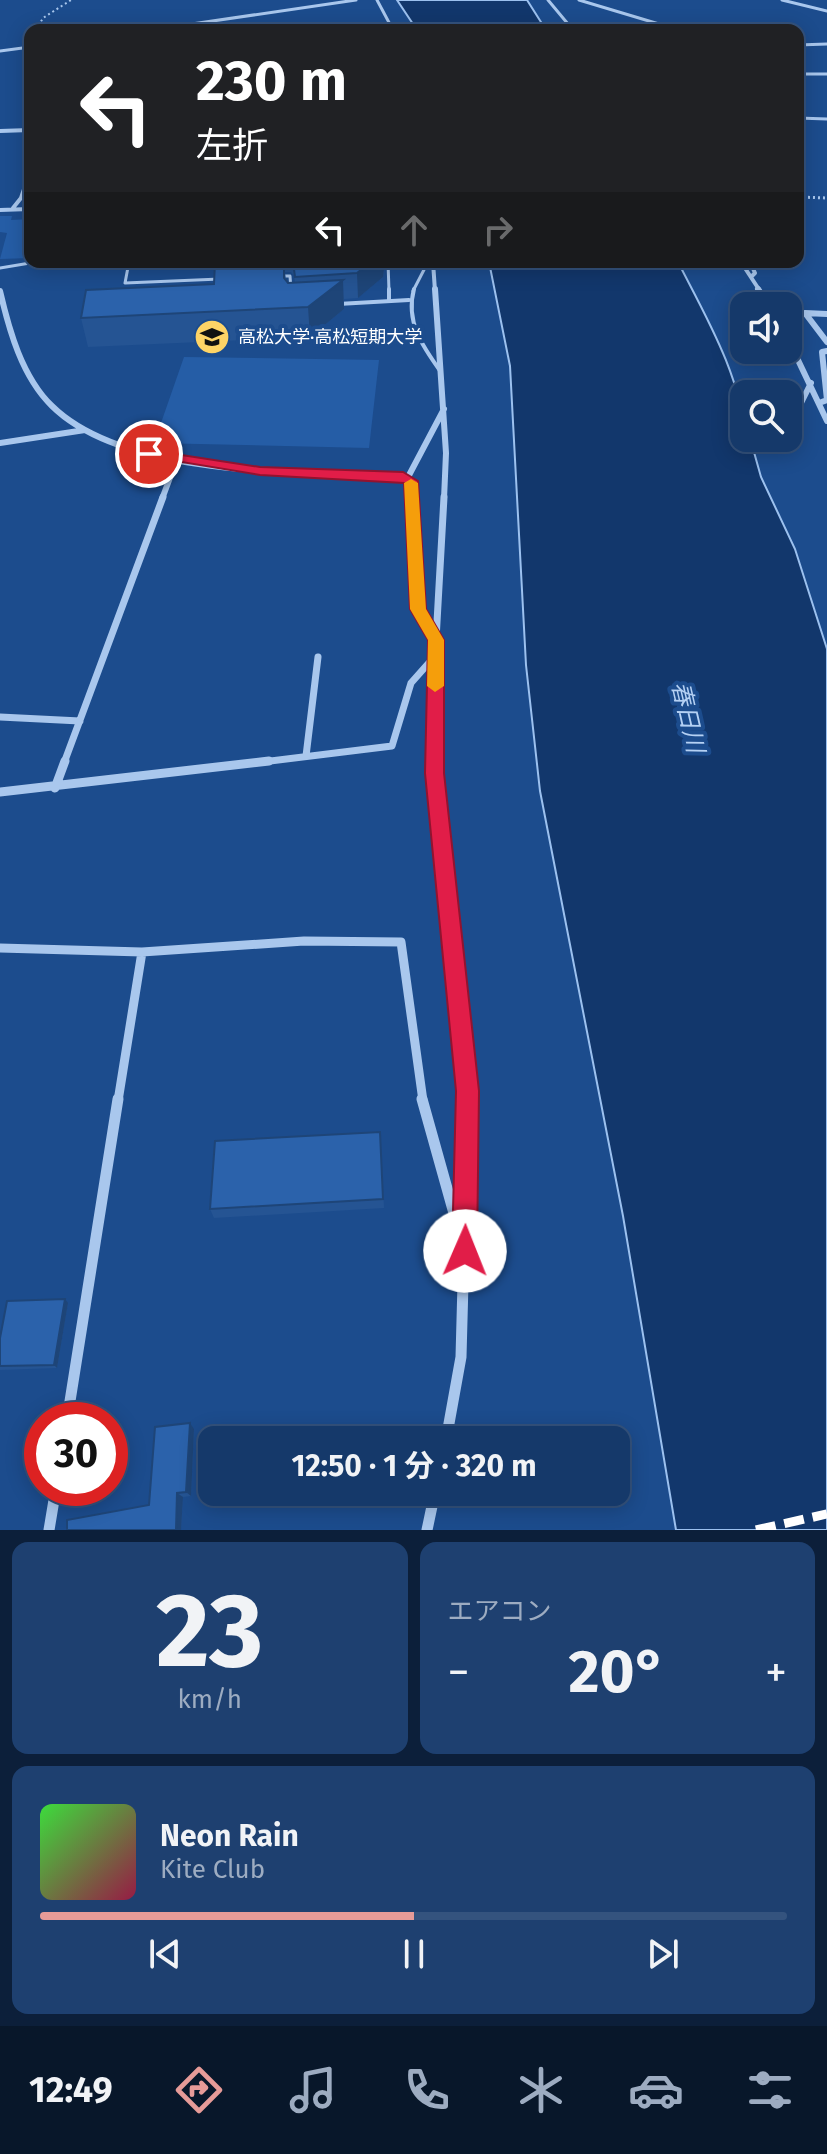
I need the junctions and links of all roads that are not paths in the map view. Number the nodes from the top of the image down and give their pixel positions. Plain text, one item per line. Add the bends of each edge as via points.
1 (356, 0) edge
2 (377, 0) edge
3 (548, 0) edge
4 (560, 0) edge
5 (579, 0) edge
6 (782, 0) edge
7 (827, 11) edge
8 (561, 15) junction
9 (192, 24) edge
10 (390, 24) edge
11 (568, 24) edge
12 (659, 24) edge
13 (827, 44) edge
14 (804, 45) edge
15 (24, 48) edge
16 (0, 51) edge
17 (804, 74) edge
18 (820, 74) junction
19 (827, 74) edge
20 (827, 83) edge
21 (804, 118) edge
22 (827, 119) edge
23 (24, 130) edge
24 (0, 131) edge
25 (24, 189) edge
26 (13, 208) junction
27 (24, 209) edge
28 (0, 210) edge
29 (24, 264) edge
30 (0, 268) edge
31 (128, 268) edge
32 (388, 268) edge
33 (426, 268) edge
34 (432, 268) edge
35 (745, 268) edge
36 (753, 268) edge
37 (275, 277) edge
38 (751, 277) junction
39 (230, 278) edge
40 (0, 291) edge
41 (291, 292) edge
42 (760, 292) edge
43 (389, 300) junction
44 (409, 300) junction
45 (334, 304) edge
46 (827, 314) edge
47 (827, 342) edge
48 (827, 351) edge
49 (801, 364) edge
50 (441, 372) junction
51 (811, 383) junction
52 (802, 401) edge
53 (819, 403) junction
54 (444, 409) junction
55 (827, 421) edge
56 (85, 430) junction
57 (0, 443) edge
58 (177, 459) junction
59 (407, 479) junction
60 (436, 640) junction
61 (436, 655) junction
62 (318, 657) dead end
63 (0, 717) edge
64 (80, 721) junction
65 (306, 756) junction
66 (55, 788) junction
67 (0, 792) edge
68 (0, 948) edge
69 (142, 952) junction
70 (465, 1251) junction
71 (70, 1402) edge
72 (449, 1426) edge
73 (53, 1506) edge
74 (432, 1506) edge
75 (49, 1530) edge
76 (427, 1530) edge

1 - 9 street
2 - 10 street
3 - 8 street
4 - 8 street
5 - 12 street
6 - 7 street
8 - 11 street
13 - 14 street
15 - 16 street
17 - 18 street
18 - 19 street
18 - 20 street
21 - 22 street
23 - 24 street
25 - 26 street
26 - 27 street
26 - 28 street
29 - 30 lane
31 - 39 lane via 125,283
32 - 43 lane
33 - 44 lane via 413,282
34 - 50 street
35 - 38 street
36 - 38 street
37 - 41 lane via 290,276
38 - 42 street
40 - 56 street via 20,356 53,406
43 - 44 lane
43 - 45 lane
44 - 50 lane via 418,340
46 - 47 street via 805,313
48 - 53 street via 822,352 827,400
49 - 51 street
50 - 54 street
51 - 52 street
51 - 53 street
53 - 55 street
54 - 59 street
54 - 60 street
56 - 57 street
56 - 58 street
58 - 59 street via 260,471
58 - 64 street
59 - 60 street via 418,609
60 - 61 street
61 - 65 street via 411,683 392,746
61 - 70 street via 434,773 468,1091
62 - 65 street
63 - 64 street
64 - 66 street
65 - 66 street
66 - 67 street
68 - 69 street
69 - 70 street via 304,941 401,942 422,1097
69 - 71 street
70 - 72 street via 461,1357
73 - 75 street
74 - 76 street

